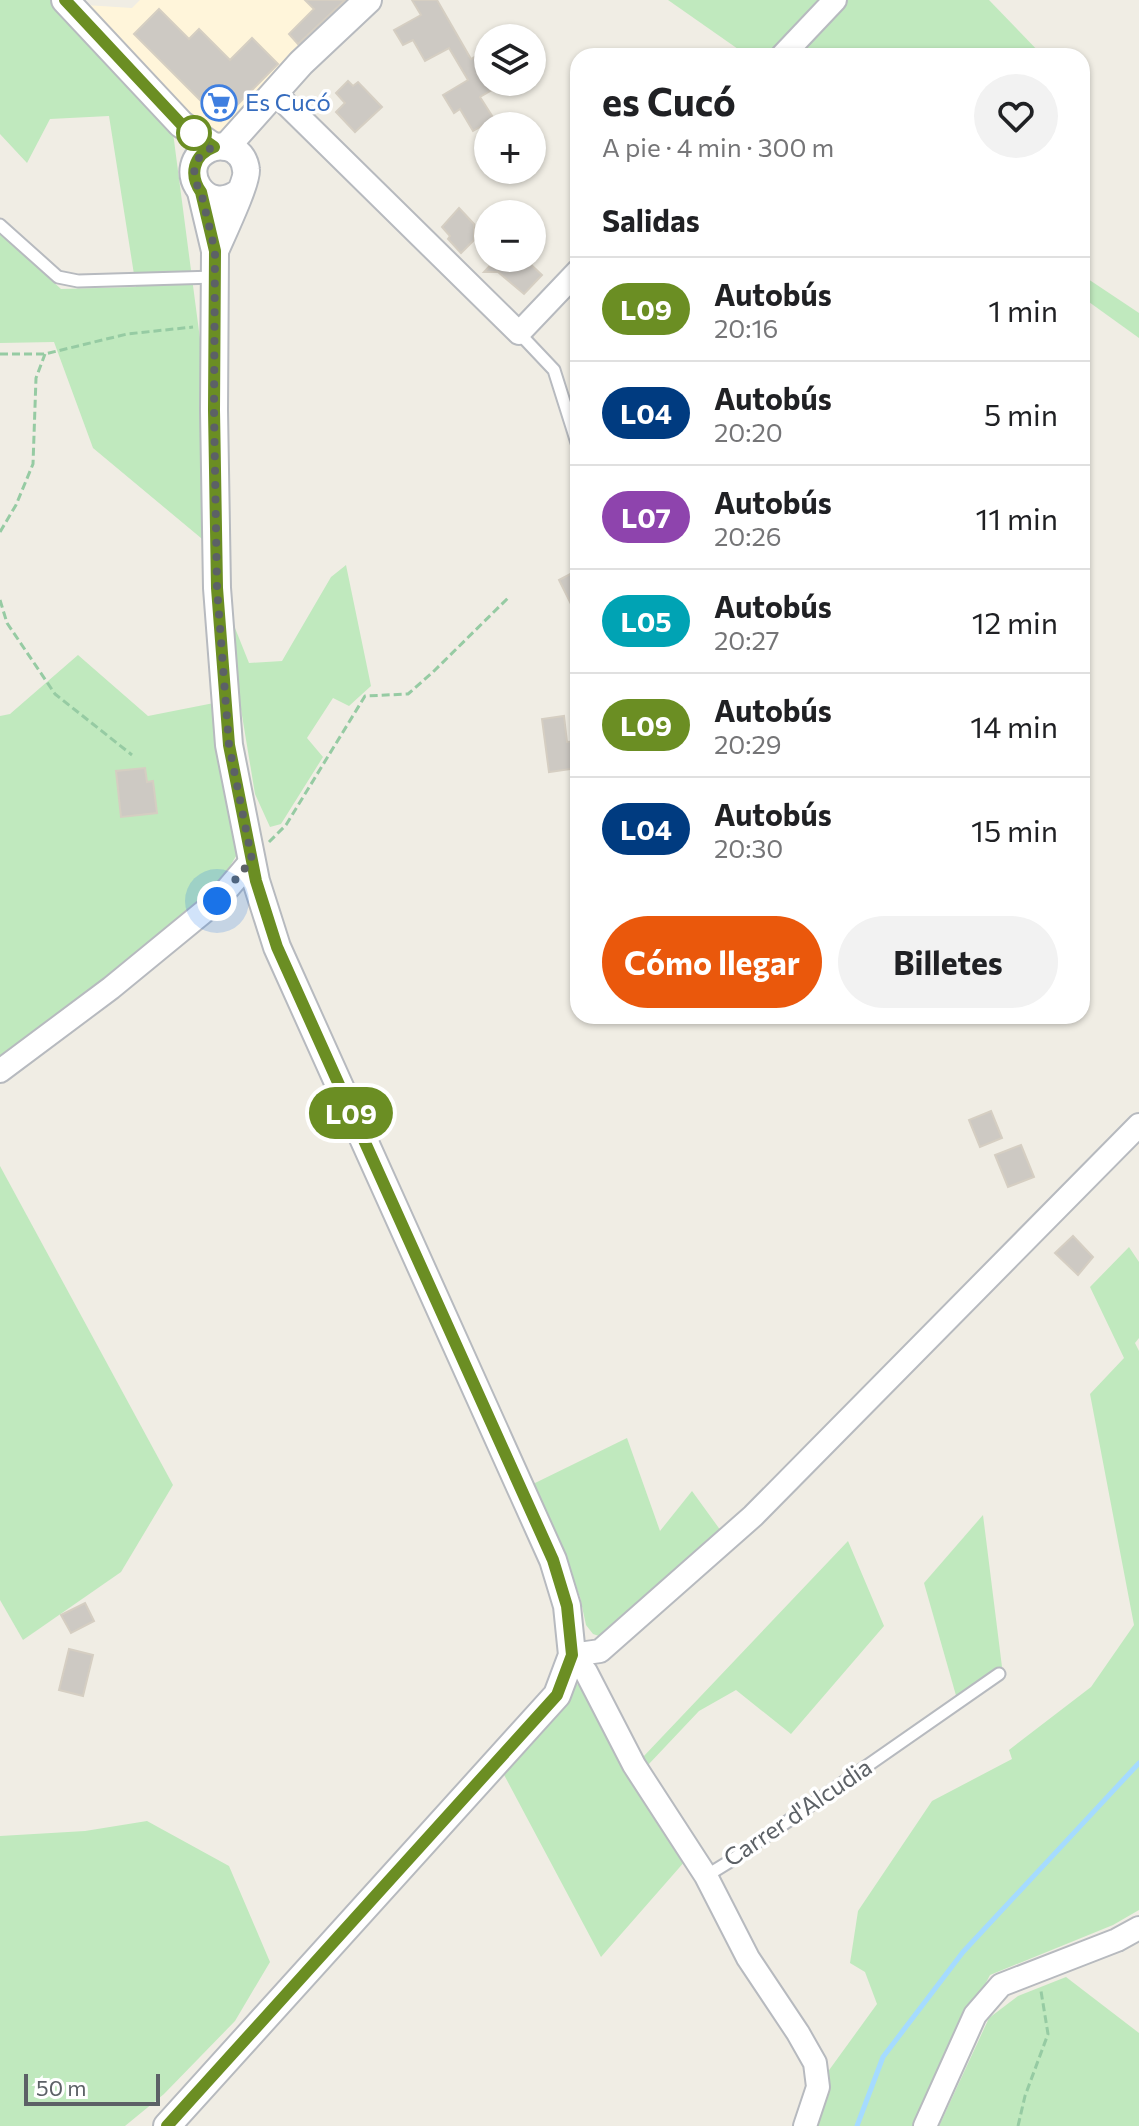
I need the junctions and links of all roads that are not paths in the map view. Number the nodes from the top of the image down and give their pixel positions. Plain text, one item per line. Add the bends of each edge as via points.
1 (65, 0) edge
2 (368, 0) edge
3 (835, 0) edge
4 (790, 48) edge
5 (273, 95) junction
6 (212, 153) junction
7 (243, 180) junction
8 (201, 192) junction
9 (0, 225) edge
10 (215, 251) junction
11 (215, 277) junction
12 (570, 279) edge
13 (519, 333) junction
14 (570, 421) edge
15 (252, 860) junction
16 (0, 1071) edge
17 (1139, 1125) edge
18 (572, 1655) junction
19 (999, 1674) dead end
20 (706, 1876) junction
21 (1139, 1928) edge
22 (167, 2126) edge
23 (805, 2126) edge
24 (925, 2126) edge

1 - 6 street
2 - 5 street
3 - 4 street
5 - 6 street
5 - 7 street
5 - 13 street
6 - 7 street via 239,154
6 - 8 street via 194,179
7 - 8 street via 225,200
7 - 10 street
8 - 10 street
9 - 11 lane via 58,277
10 - 11 street
11 - 15 street via 217,588 229,745
12 - 13 street
13 - 14 lane via 554,370
15 - 16 street via 217,901
15 - 18 street via 277,947 553,1560 567,1606
17 - 18 street via 753,1516 600,1651
18 - 20 street, Carrer d'Alcudia via 634,1765
18 - 22 street via 557,1695
19 - 20 lane, Carrer d'Alcudia
20 - 23 street via 748,1958 815,2063 818,2087
21 - 24 street via 1001,1985 975,2015

